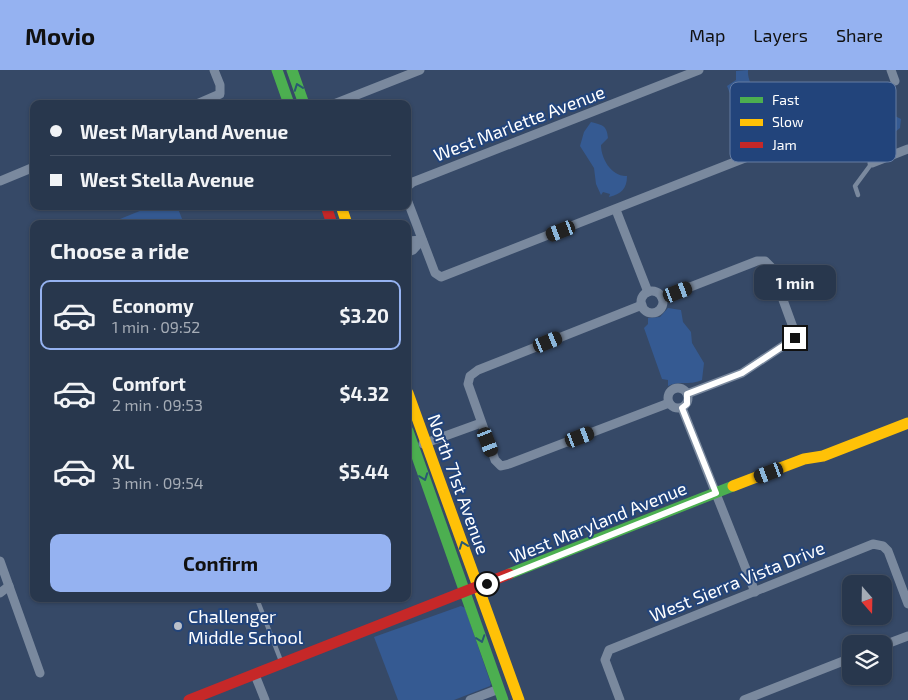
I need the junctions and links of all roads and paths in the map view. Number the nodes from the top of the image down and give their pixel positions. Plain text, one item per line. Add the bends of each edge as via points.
1 (214, 70) edge
2 (277, 70) edge
3 (292, 70) edge
4 (420, 70) edge
5 (699, 70) edge
6 (892, 70) edge
7 (895, 81) dead end
8 (206, 100) edge
9 (288, 100) edge
10 (303, 100) edge
11 (344, 100) edge
12 (908, 149) edge
13 (896, 154) edge
14 (735, 162) edge
15 (872, 163) edge
16 (30, 169) edge
17 (0, 181) edge
18 (411, 184) edge
19 (858, 195) dead end
20 (411, 210) edge
21 (616, 210) junction
22 (422, 240) junction
23 (411, 241) edge
24 (411, 251) edge
25 (648, 292) junction
26 (662, 298) junction
27 (642, 306) junction
28 (687, 394) junction
29 (411, 401) edge
30 (669, 402) junction
31 (682, 408) junction
32 (482, 423) junction
33 (908, 423) edge
34 (411, 440) edge
35 (426, 443) junction
36 (414, 448) junction
37 (716, 493) junction
38 (0, 561) edge
39 (4, 586) edge
40 (478, 588) junction
41 (755, 592) junction
42 (0, 593) edge
43 (466, 593) junction
44 (258, 602) edge
45 (908, 604) edge
46 (908, 636) edge
47 (892, 642) edge
48 (842, 662) edge
49 (282, 664) junction
50 (40, 673) dead end
51 (255, 675) junction
52 (501, 695) edge
53 (189, 700) edge
54 (265, 700) edge
55 (470, 700) edge
56 (519, 700) edge
57 (620, 700) edge
58 (744, 700) edge

1 - 8 street via 220,94
2 - 9 street
10 -> 3 street
4 - 11 street
5 - 18 street, West Marlette Avenue
6 - 7 street
12 - 13 street
14 - 21 street
15 - 19 lane via 855,186
16 - 17 street
20 - 22 street
21 - 22 street via 441,277 435,273
21 - 25 street
22 - 23 street
22 - 24 street
25 - 26 street via 657,293
25 - 27 street via 642,299
26 - 27 street via 662,307 654,313 645,311
26 - 28 street via 757,261 765,261 771,267 795,338 742,373
27 - 32 street via 478,370 470,376 468,384
28 - 30 street via 676,388 668,396
28 - 31 street via 687,404
29 - 35 street, North 71st Avenue
30 - 31 street via 676,408
30 - 32 street via 501,466 495,460
31 - 37 street
32 - 35 street
33 - 37 street, West Maryland Avenue
34 - 36 street, North 71st Avenue
35 - 36 street
40 -> 35 street, North 71st Avenue
36 -> 43 street, North 71st Avenue
37 - 40 street, West Maryland Avenue
37 - 41 street
38 - 39 street
39 - 42 street
39 - 50 street
40 - 43 street, West Maryland Avenue
40 - 56 street, North 71st Avenue
41 - 45 street, West Sierra Vista Drive via 873,544 888,551
41 - 57 street, West Sierra Vista Drive via 609,650 605,660
43 - 49 street, West Maryland Avenue
43 -> 52 street, North 71st Avenue
44 - 49 lane
46 - 47 street
48 - 58 street
49 - 51 street, West Maryland Avenue
51 - 53 street, West Maryland Avenue
51 - 54 street
52 - 55 street

